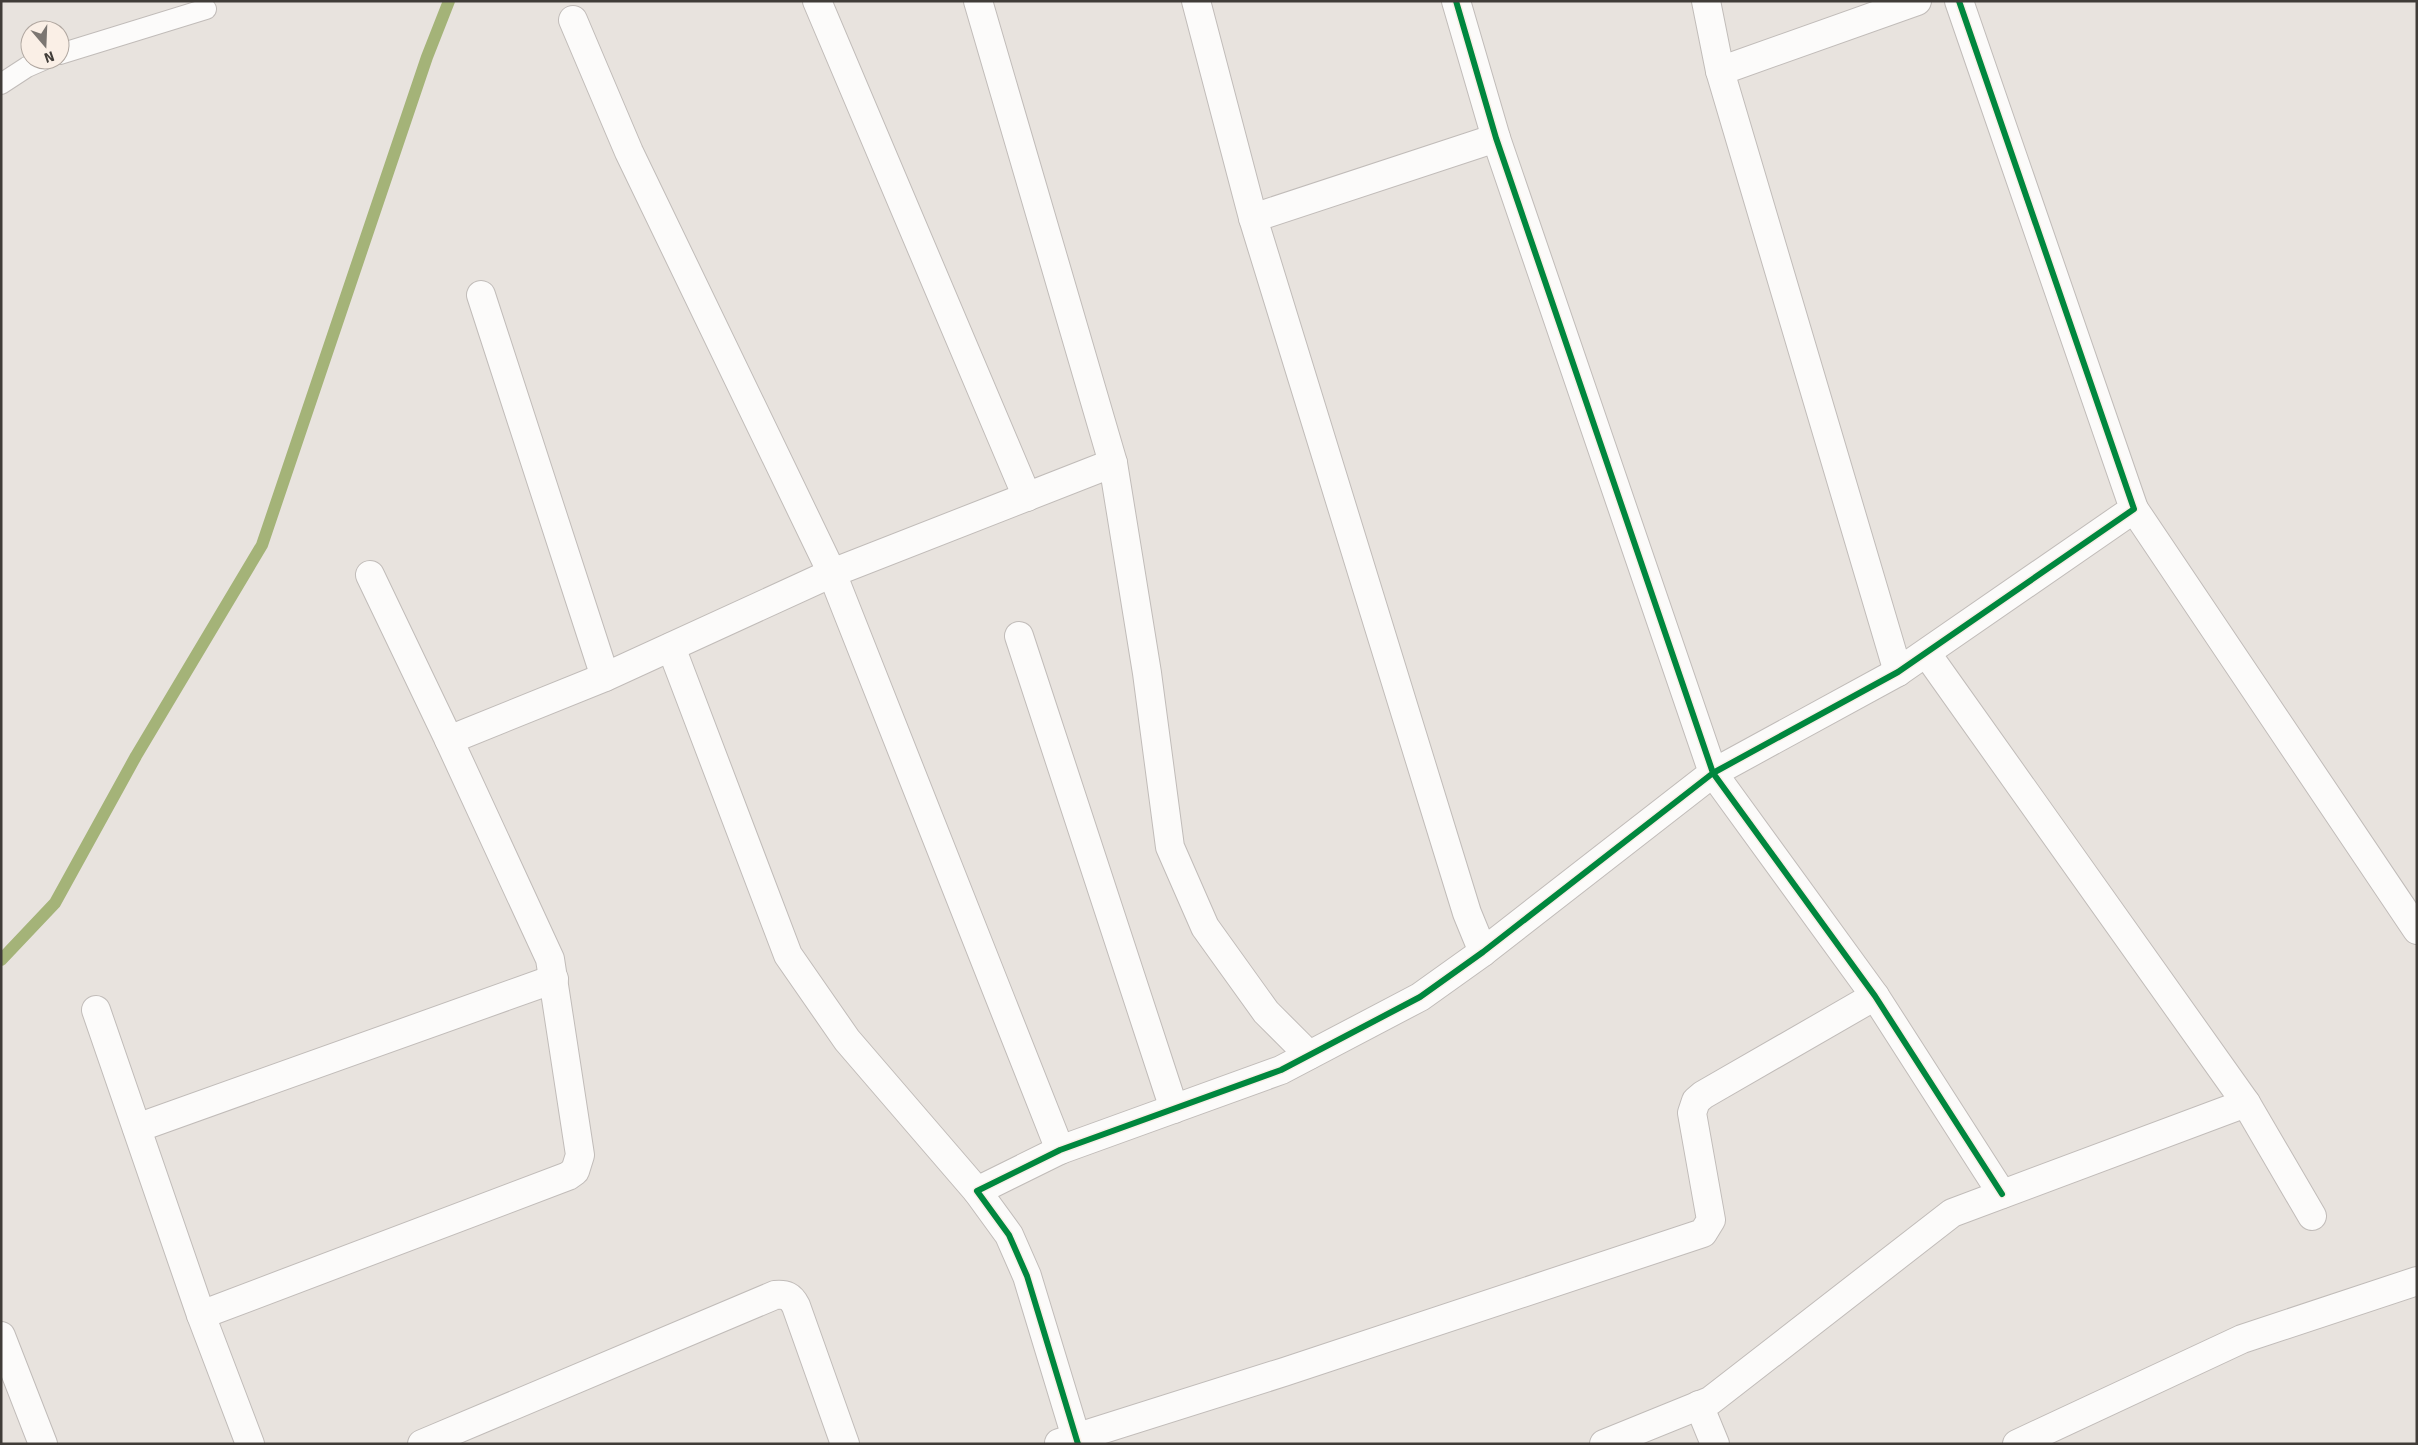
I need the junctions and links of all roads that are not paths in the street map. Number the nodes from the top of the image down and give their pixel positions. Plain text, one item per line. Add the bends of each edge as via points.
1 (817, 1) edge
2 (978, 1) edge
3 (1196, 1) edge
4 (1456, 1) edge
5 (1706, 1) edge
6 (1917, 1) edge
7 (1959, 1) edge
8 (206, 9) dead end
9 (573, 20) dead end
10 (70, 51) edge
11 (22, 70) edge
12 (1720, 71) junction
13 (1, 84) edge
14 (1496, 138) junction
15 (1253, 218) junction
16 (481, 295) dead end
17 (1113, 463) junction
18 (1027, 496) junction
19 (2134, 509) junction
20 (832, 573) junction
21 (370, 576) dead end
22 (1019, 636) dead end
23 (671, 647) junction
24 (1927, 654) junction
25 (1898, 672) junction
26 (605, 677) junction
27 (449, 740) junction
28 (1713, 773) junction
29 (2417, 930) edge
30 (1483, 952) junction
31 (554, 979) junction
32 (1874, 996) junction
33 (96, 1010) dead end
34 (1308, 1055) junction
35 (2246, 1103) junction
36 (1174, 1109) junction
37 (137, 1128) junction
38 (1060, 1150) junction
39 (977, 1191) junction
40 (2002, 1194) junction
41 (2312, 1216) dead end
42 (2417, 1281) edge
43 (201, 1315) junction
44 (1, 1336) edge
45 (1699, 1405) junction
46 (1070, 1441) edge
47 (43, 1444) edge
48 (250, 1444) edge
49 (422, 1444) edge
50 (845, 1444) edge
51 (1604, 1444) edge
52 (1715, 1444) edge
53 (2017, 1444) edge

1 - 18 street
2 - 17 street
3 - 15 street
4 - 14 street
5 - 12 street
6 - 12 street
7 - 19 street
8 - 10 lane
9 - 20 street via 629,152
11 - 13 lane
12 - 25 street
14 - 15 street
14 - 28 street
15 - 30 street via 1464,903
16 - 26 street
17 - 18 street
17 - 34 street via 1147,673 1170,847 1205,927 1266,1012
18 - 20 street
19 - 24 street
19 - 29 street
20 - 23 street
20 - 38 street
21 - 27 street
22 - 36 street
23 - 26 street
23 - 39 street via 788,955 847,1040
24 - 25 street
24 - 35 street
25 - 28 street
26 - 27 street
27 - 31 street via 543,944
28 - 30 street
28 - 32 street
30 - 34 street via 1420,997
31 - 37 street
31 - 43 street via 580,1156 575,1171
32 - 40 street
32 - 46 street via 1696,1101 1692,1113 1711,1220 1703,1233
33 - 37 street
34 - 36 street via 1281,1070
35 - 40 street
35 - 41 street
36 - 38 street
37 - 43 street
38 - 39 street
39 - 46 street via 1009,1235 1027,1276
40 - 45 street via 1952,1213 1710,1401
42 - 53 street via 2242,1339
43 - 48 street
44 - 47 street
45 - 51 street
45 - 52 street
49 - 50 street via 766,1298 784,1294 796,1306

